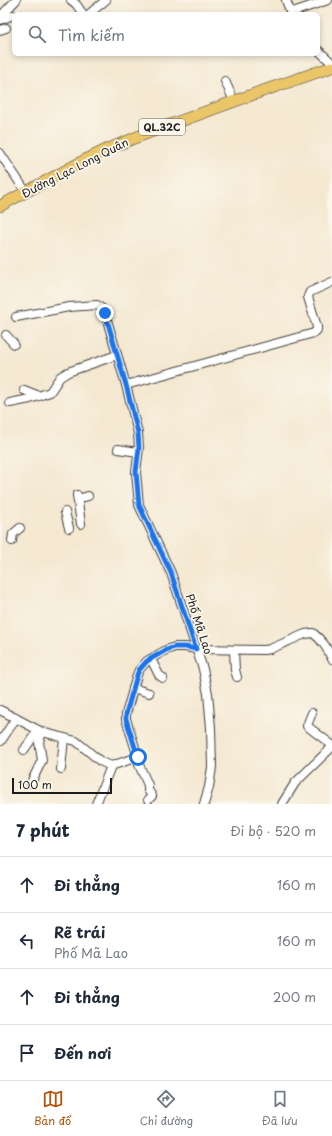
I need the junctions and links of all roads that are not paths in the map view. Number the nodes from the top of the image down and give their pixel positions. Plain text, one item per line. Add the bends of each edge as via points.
1 (24, 0) edge
2 (71, 0) edge
3 (106, 0) edge
4 (286, 0) edge
5 (328, 0) edge
6 (14, 2) edge
7 (82, 12) edge
8 (91, 12) edge
9 (291, 12) edge
10 (294, 12) edge
11 (12, 15) edge
12 (1, 16) edge
13 (320, 52) edge
14 (332, 63) edge
15 (332, 67) edge
16 (225, 81) dead end
17 (234, 101) junction
18 (0, 153) edge
19 (26, 192) junction
20 (0, 206) edge
21 (332, 282) edge
22 (16, 317) dead end
23 (6, 335) dead end
24 (14, 344) dead end
25 (117, 355) junction
26 (126, 385) junction
27 (24, 390) dead end
28 (39, 396) junction
29 (10, 403) dead end
30 (118, 449) dead end
31 (138, 452) junction
32 (88, 496) dead end
33 (65, 512) dead end
34 (81, 524) dead end
35 (20, 528) dead end
36 (69, 528) dead end
37 (12, 541) dead end
38 (196, 649) junction
39 (234, 650) junction
40 (151, 659) junction
41 (332, 660) edge
42 (237, 677) dead end
43 (163, 678) dead end
44 (133, 688) junction
45 (149, 693) dead end
46 (0, 710) edge
47 (312, 713) dead end
48 (16, 718) junction
49 (40, 731) junction
50 (64, 738) junction
51 (1, 741) edge
52 (332, 746) edge
53 (24, 750) dead end
54 (138, 757) junction
55 (110, 766) junction
56 (61, 769) dead end
57 (31, 783) dead end
58 (148, 800) dead end
59 (96, 804) edge
60 (204, 804) edge
61 (282, 804) edge

1 - 6 street
2 - 7 street
3 - 8 street
4 - 9 street
5 - 10 street
6 - 12 street
11 - 12 street
13 - 14 street
15 - 17 highway, Đường Lạc Long Quân / QL.32C
16 - 17 street
17 - 19 highway, Đường Lạc Long Quân / QL.32C via 115,146
18 - 19 street
19 - 20 highway, Đường Lạc Long Quân / QL.32C
21 - 26 street via 308,294 317,327 314,333
22 - 25 street via 69,307 97,305 105,313
23 - 24 street
25 - 26 street
25 - 28 street via 68,372 60,377 52,391
26 - 31 street via 138,433
27 - 28 street
28 - 29 street
30 - 31 street
31 - 38 street, Phố Mã Lao via 136,472 139,505 171,573
32 - 34 street via 78,497
33 - 36 street
35 - 37 street
38 - 39 street
38 - 40 street via 175,647
38 - 60 street, Phố Mã Lao via 208,694 211,728 212,766
39 - 41 street via 270,649 305,634 313,634 326,646
39 - 42 street
40 - 43 street
40 - 44 street via 139,670
44 - 45 street
44 - 54 street via 126,719
46 - 48 street
47 - 52 street via 308,726
48 - 49 street
48 - 51 street
49 - 50 street
49 - 53 street
49 - 57 street via 42,760
50 - 55 street via 76,741 100,762
50 - 56 street
52 - 61 street via 295,783
54 - 55 street
54 - 58 street via 139,766 152,796
55 - 59 street

